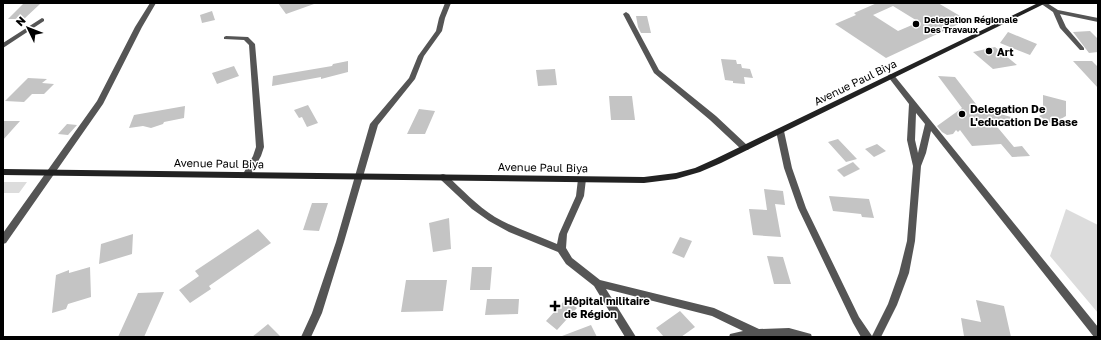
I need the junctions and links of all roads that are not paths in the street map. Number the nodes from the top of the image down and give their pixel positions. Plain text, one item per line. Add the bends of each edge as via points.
1 (153, 3) edge
2 (448, 3) edge
3 (1043, 3) edge
4 (1056, 11) junction
5 (626, 14) dead end
6 (42, 20) dead end
7 (1098, 20) edge
8 (226, 38) dead end
9 (3, 46) edge
10 (1082, 49) dead end
11 (891, 76) junction
12 (914, 104) junction
13 (929, 123) junction
14 (780, 131) junction
15 (745, 148) junction
16 (917, 166) junction
17 (3, 172) edge
18 (51, 172) junction
19 (247, 174) junction
20 (359, 176) junction
21 (443, 177) junction
22 (582, 178) junction
23 (3, 240) edge
24 (561, 250) junction
25 (597, 283) junction
26 (758, 333) junction
27 (1098, 336) edge
28 (306, 337) edge
29 (631, 337) edge
30 (734, 337) edge
31 (807, 337) edge
32 (867, 337) edge
33 (876, 337) edge

1 - 18 street via 100,102
2 - 20 street via 439,31 421,56 412,78 374,124
3 - 4 street
3 - 11 main road, Avenue Paul Biya
4 - 7 street
4 - 10 street via 1063,28
5 - 15 street via 656,71
6 - 9 street
8 - 19 street via 246,38 252,44 260,147
11 - 12 street
11 - 14 main road, Avenue Paul Biya
12 - 13 street
12 - 16 street via 911,140
13 - 16 street
13 - 27 street
14 - 15 main road, Avenue Paul Biya
14 - 32 street via 788,168 802,208 856,320
15 - 22 main road, Avenue Paul Biya via 697,170 676,176 629,181
16 - 33 street via 912,234 904,273
17 - 18 main road, Avenue Paul Biya
18 - 19 main road, Avenue Paul Biya
18 - 23 street
19 - 20 main road, Avenue Paul Biya
20 - 21 main road, Avenue Paul Biya
20 - 28 street via 324,292
21 - 22 main road, Avenue Paul Biya
21 - 24 street via 492,220
22 - 24 street via 580,196 563,234
24 - 25 street via 569,261
25 - 26 street via 714,312
25 - 29 street
26 - 30 street
26 - 31 street via 791,333

